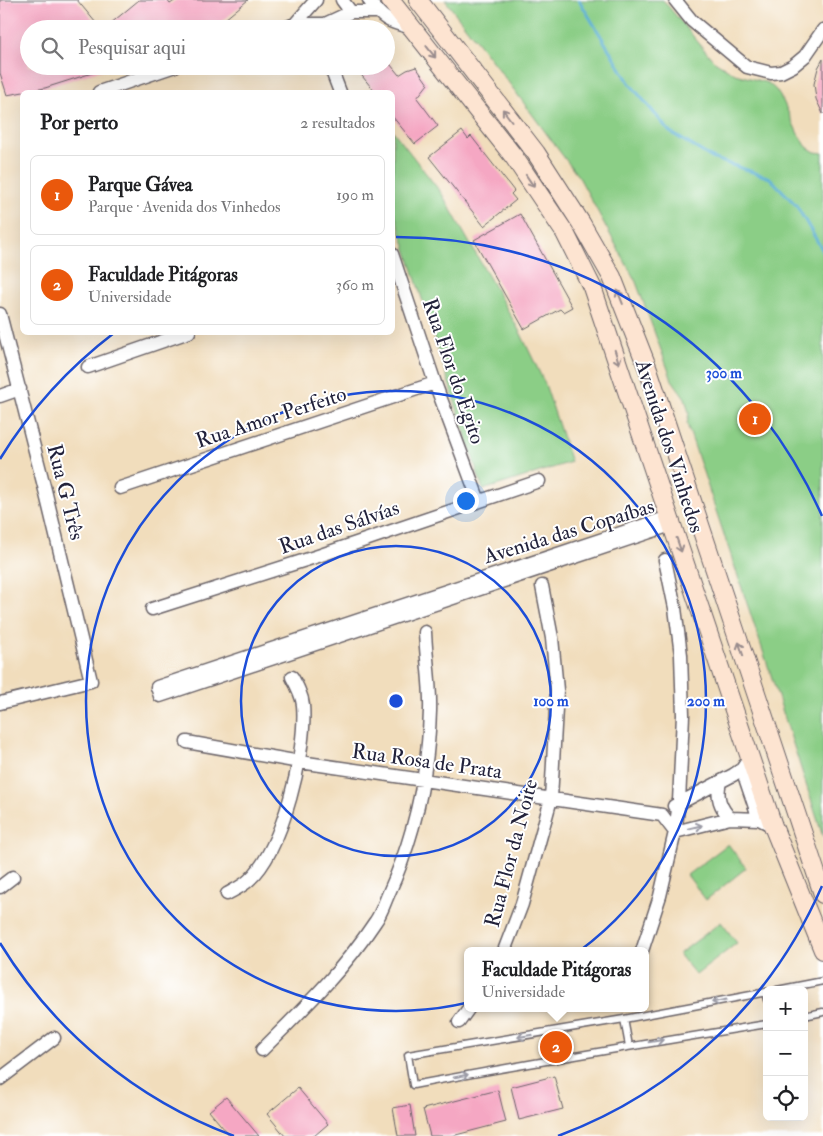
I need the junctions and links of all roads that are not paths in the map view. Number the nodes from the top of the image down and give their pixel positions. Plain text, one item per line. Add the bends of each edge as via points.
1 (342, 0) edge
2 (369, 0) edge
3 (418, 0) edge
4 (675, 0) edge
5 (313, 5) edge
6 (384, 6) edge
7 (351, 12) junction
8 (299, 20) edge
9 (315, 20) edge
10 (336, 20) edge
11 (823, 30) edge
12 (149, 75) edge
13 (333, 75) edge
14 (105, 90) edge
15 (339, 90) edge
16 (395, 266) edge
17 (592, 287) junction
18 (0, 314) edge
19 (180, 335) edge
20 (88, 367) dead end
21 (435, 383) junction
22 (20, 390) junction
23 (0, 396) edge
24 (666, 424) junction
25 (539, 481) dead end
26 (120, 488) dead end
27 (479, 501) junction
28 (671, 521) junction
29 (665, 560) dead end
30 (542, 586) dead end
31 (152, 609) dead end
32 (424, 632) dead end
33 (722, 673) junction
34 (292, 677) dead end
35 (0, 703) edge
36 (187, 742) dead end
37 (300, 762) junction
38 (746, 763) junction
39 (423, 780) junction
40 (720, 782) junction
41 (551, 799) junction
42 (679, 802) junction
43 (662, 815) junction
44 (730, 818) junction
45 (766, 823) junction
46 (800, 828) junction
47 (675, 832) junction
48 (13, 877) dead end
49 (0, 887) edge
50 (226, 894) dead end
51 (823, 894) edge
52 (506, 947) edge
53 (643, 947) edge
54 (823, 950) edge
55 (823, 981) edge
56 (797, 986) edge
57 (763, 993) edge
58 (466, 1012) edge
59 (823, 1012) edge
60 (808, 1015) edge
61 (624, 1019) junction
62 (459, 1022) dead end
63 (763, 1025) edge
64 (54, 1038) dead end
65 (629, 1046) junction
66 (262, 1050) dead end
67 (0, 1079) edge

1 - 7 street
2 - 6 street
24 -> 3 main road, Avenida dos Vinhedos via 612,277 582,223 536,153
4 - 11 street via 692,22 747,67 771,73 793,66 805,56
5 - 8 street
5 - 9 street
6 - 7 street
6 -> 17 main road, Avenida dos Vinhedos via 412,28 514,157 565,233
7 - 10 street
12 - 14 street
13 - 15 street
16 - 21 street, Rua Flor do Egito
17 - 24 main road via 631,352 657,427
17 -> 28 main road, Avenida dos Vinhedos
18 - 22 street, Rua G Três
19 - 20 street
21 - 26 street, Rua Amor Perfeito
21 - 27 street, Rua Flor do Egito
22 - 23 street
22 - 35 street, Rua G Três via 91,681
46 -> 24 main road, Avenida dos Vinhedos
25 - 27 street, Rua das Sálvías
27 - 31 street, Rua das Sálvías
28 - 28 street, Avenida das Copaíbas via 660,520 157,687 160,696 662,528
28 -> 33 main road, Avenida dos Vinhedos
29 - 42 street via 681,655 683,714
30 - 41 street, Rua Flor da Noite via 557,690
32 - 39 street via 430,710
33 - 38 main road, Avenida dos Vinhedos
33 - 46 main road via 738,675
34 - 37 street via 303,703
36 - 37 street, Rua Rosa de Prata
37 - 39 street, Rua Rosa de Prata
37 - 50 street via 272,847 249,880
38 - 40 street
38 - 45 main road, Avenida dos Vinhedos
39 - 41 street, Rua Rosa de Prata
39 - 66 street via 399,871 376,920 325,988
40 - 42 street
40 - 44 street via 718,798
41 - 43 street, Rua Rosa de Prata
41 - 52 street, Rua Flor da Noite via 522,904
42 - 43 street
42 - 47 street
43 - 47 street
44 - 45 street
47 -> 44 street
45 - 54 main road, Avenida dos Vinhedos
46 - 51 main road, Avenida dos Vinhedos
47 - 53 street via 660,896
48 - 49 street
55 - 56 lane
57 -> 61 lane
58 - 62 street
59 - 60 lane
61 - 65 lane
61 -> 65 lane via 408,1056 413,1085
65 -> 63 lane
64 - 67 street

